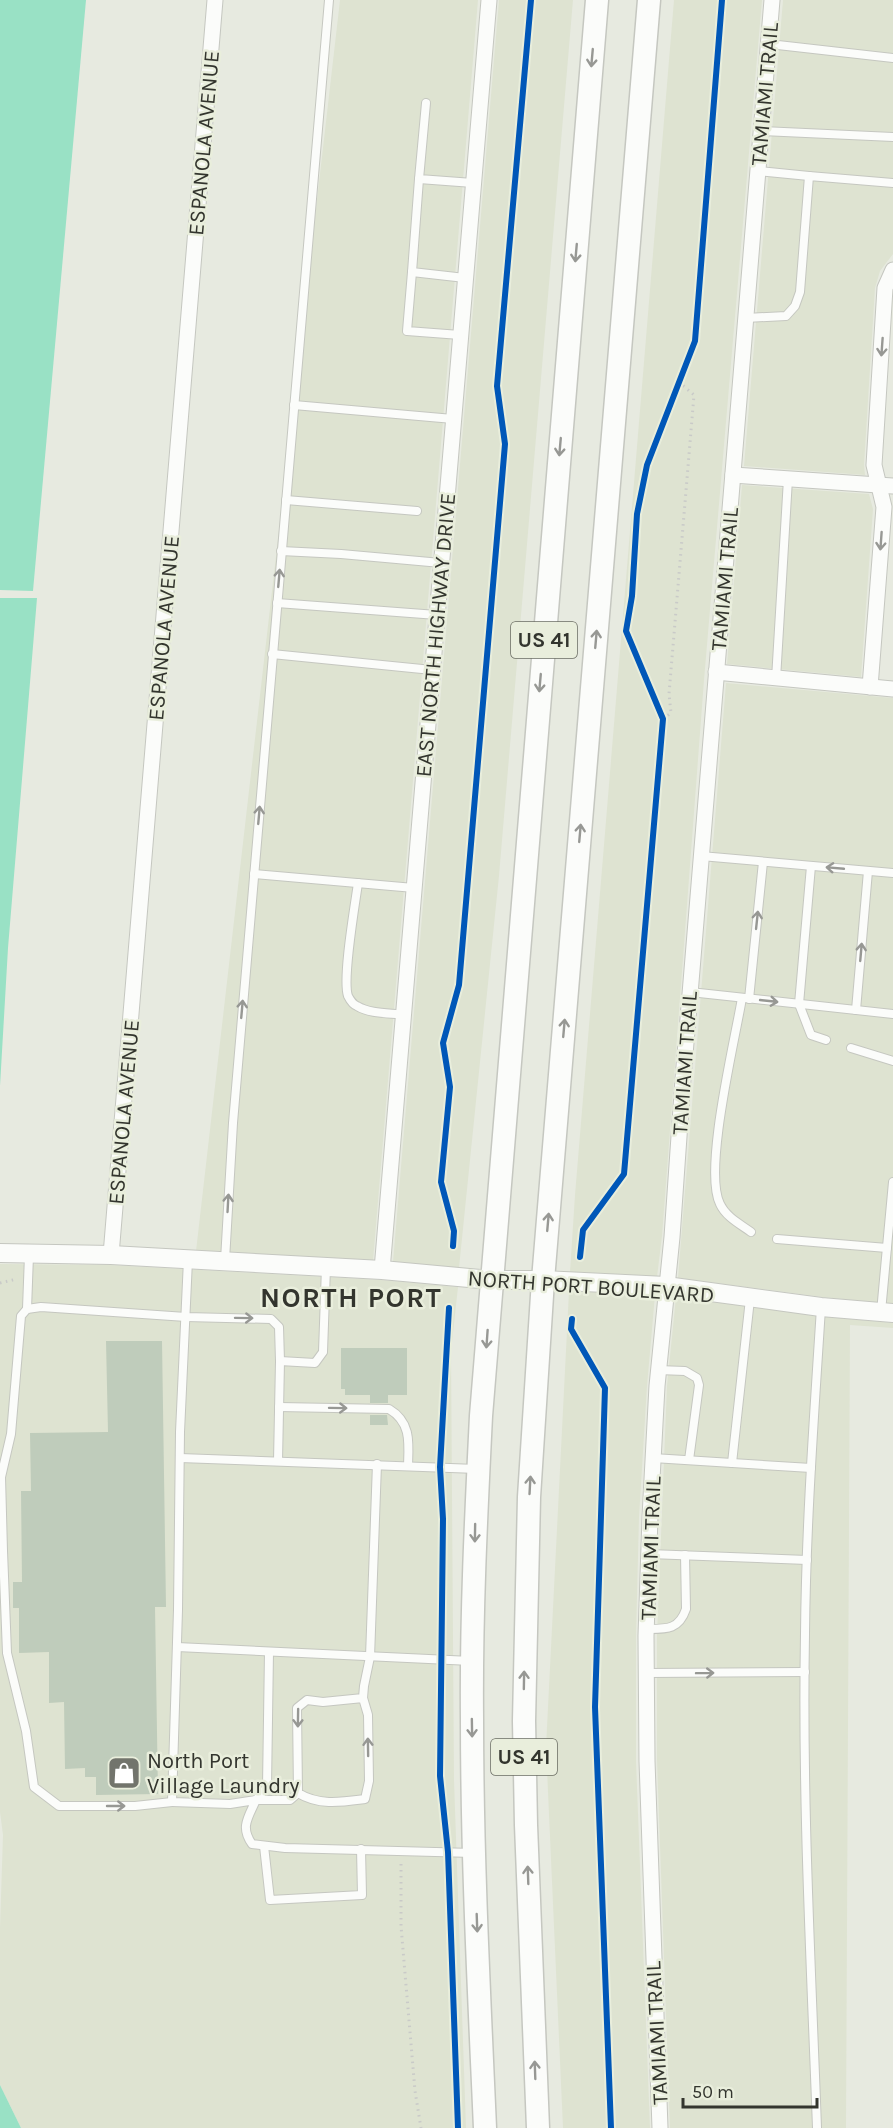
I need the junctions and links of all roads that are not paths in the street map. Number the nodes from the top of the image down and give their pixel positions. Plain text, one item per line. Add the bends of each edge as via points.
1 (215, 0) edge
2 (328, 0) edge
3 (489, 0) edge
4 (597, 0) edge
5 (649, 0) edge
6 (772, 0) edge
7 (769, 44) junction
8 (893, 58) edge
9 (426, 103) dead end
10 (761, 131) junction
11 (893, 136) edge
12 (758, 171) junction
13 (809, 176) junction
14 (419, 179) junction
15 (473, 183) junction
16 (893, 183) edge
17 (893, 270) edge
18 (412, 272) junction
19 (465, 278) junction
20 (746, 318) junction
21 (460, 335) junction
22 (294, 405) junction
23 (453, 419) junction
24 (733, 475) junction
25 (788, 478) junction
26 (885, 486) edge
27 (286, 500) junction
28 (417, 511) dead end
29 (281, 551) junction
30 (441, 563) junction
31 (277, 603) junction
32 (437, 615) junction
33 (272, 654) junction
34 (432, 670) junction
35 (716, 672) junction
36 (776, 679) junction
37 (870, 687) junction
38 (893, 689) edge
39 (701, 856) junction
40 (763, 862) junction
41 (811, 866) junction
42 (868, 871) junction
43 (893, 873) edge
44 (254, 874) junction
45 (358, 883) junction
46 (414, 888) junction
47 (690, 992) junction
48 (745, 998) junction
49 (799, 1004) junction
50 (856, 1010) junction
51 (893, 1014) edge
52 (404, 1015) junction
53 (826, 1040) dead end
54 (851, 1048) dead end
55 (893, 1061) edge
56 (893, 1182) edge
57 (751, 1232) dead end
58 (777, 1239) dead end
59 (887, 1248) junction
60 (0, 1253) edge
61 (28, 1255) junction
62 (111, 1255) junction
63 (188, 1260) junction
64 (225, 1262) junction
65 (326, 1268) junction
66 (382, 1270) junction
67 (491, 1280) junction
68 (543, 1280) junction
69 (666, 1286) junction
70 (751, 1297) junction
71 (821, 1307) junction
72 (27, 1309) junction
73 (887, 1313) edge
74 (186, 1317) junction
75 (280, 1361) junction
76 (658, 1370) junction
77 (279, 1407) junction
78 (180, 1458) junction
79 (653, 1458) junction
80 (689, 1460) junction
81 (278, 1461) junction
82 (732, 1463) junction
83 (377, 1464) junction
84 (408, 1465) junction
85 (811, 1468) junction
86 (478, 1469) junction
87 (649, 1554) junction
88 (685, 1555) junction
89 (807, 1560) junction
90 (647, 1629) junction
91 (177, 1647) junction
92 (269, 1652) junction
93 (370, 1657) junction
94 (472, 1662) junction
95 (805, 1672) junction
96 (646, 1673) junction
97 (363, 1698) junction
98 (298, 1793) junction
99 (256, 1800) junction
100 (172, 1802) junction
101 (264, 1846) junction
102 (361, 1849) junction
103 (474, 1853) junction
104 (485, 2128) edge
105 (538, 2128) edge
106 (660, 2128) edge
107 (818, 2128) edge

1 - 62 street, ESPANOLA AVENUE
2 - 22 lane
3 - 15 street, EAST NORTH HIGHWAY DRIVE
4 -> 67 main road, US 41
68 -> 5 main road, US 41
6 - 7 street, TAMIAMI TRAIL
7 - 8 lane
7 - 10 street, TAMIAMI TRAIL
9 - 14 lane
10 - 11 lane
10 - 12 street, TAMIAMI TRAIL
12 - 13 lane
12 - 20 street, TAMIAMI TRAIL
13 - 16 lane
13 - 20 lane via 800,292 795,306 786,316
14 - 15 lane
14 - 18 lane
15 - 19 street, EAST NORTH HIGHWAY DRIVE
17 -> 26 street via 885,288 874,465
18 - 19 lane
18 - 21 lane via 407,331
19 - 21 street, EAST NORTH HIGHWAY DRIVE
20 - 24 street, TAMIAMI TRAIL
21 - 23 street, EAST NORTH HIGHWAY DRIVE
22 - 23 lane
22 - 27 lane
23 - 30 street, EAST NORTH HIGHWAY DRIVE
24 - 25 street
24 - 35 street, TAMIAMI TRAIL
25 - 26 street
25 - 36 lane
26 -> 37 street
27 - 28 lane
27 - 29 lane
29 - 30 lane
31 -> 29 lane
30 - 32 street, EAST NORTH HIGHWAY DRIVE
31 - 32 lane
31 - 33 lane
32 - 34 street, EAST NORTH HIGHWAY DRIVE
33 - 34 lane
44 -> 33 lane
34 - 46 street, EAST NORTH HIGHWAY DRIVE
35 - 36 street
35 - 39 street, TAMIAMI TRAIL
36 - 37 street
37 - 38 street
39 - 40 lane
39 - 47 street, TAMIAMI TRAIL
40 - 41 lane
48 -> 40 lane
42 -> 41 lane
41 - 49 lane
42 - 43 lane
50 -> 42 lane
44 - 45 lane
64 -> 44 lane
45 - 46 lane
45 - 52 lane via 348,966 349,998 367,1010
46 - 52 street, EAST NORTH HIGHWAY DRIVE
47 - 48 lane
47 - 69 street, TAMIAMI TRAIL
48 -> 49 lane
48 - 57 lane via 719,1126 714,1183 726,1213
49 - 50 lane
49 - 53 lane via 811,1035
50 - 51 lane
52 - 66 street, EAST NORTH HIGHWAY DRIVE
54 - 55 lane
56 - 59 lane
58 - 59 lane
59 - 73 lane
60 - 61 street, NORTH PORT BOULEVARD
61 - 62 street, NORTH PORT BOULEVARD
61 - 72 lane
62 - 63 street, NORTH PORT BOULEVARD
63 - 64 street, NORTH PORT BOULEVARD
63 - 74 lane
64 - 65 street, NORTH PORT BOULEVARD
65 - 66 street, NORTH PORT BOULEVARD
65 - 75 lane via 323,1352 315,1363
66 - 67 street, NORTH PORT BOULEVARD
67 - 68 street, NORTH PORT BOULEVARD
67 -> 86 main road, US 41
68 - 69 street, NORTH PORT BOULEVARD
105 -> 68 main road, US 41 via 524,1721 529,1497
69 - 70 street, NORTH PORT BOULEVARD
69 - 76 street, TAMIAMI TRAIL
70 - 71 street, NORTH PORT BOULEVARD
70 - 82 lane
71 - 73 street, NORTH PORT BOULEVARD
71 - 85 lane
72 - 74 lane
72 -> 100 lane via 21,1316 11,1434 1,1477 7,1653 26,1731 34,1787 59,1806
74 -> 75 lane via 271,1319 279,1327
74 - 78 lane
75 - 77 lane
76 - 79 street, TAMIAMI TRAIL
76 - 80 lane via 685,1371 697,1378
77 - 81 lane
77 -> 84 lane via 389,1409 408,1431
78 - 81 lane
78 - 91 lane
79 - 80 lane
79 - 87 street, TAMIAMI TRAIL
80 - 82 lane
81 - 83 lane
82 - 85 lane
83 - 84 lane
83 - 93 lane
84 - 86 lane
85 - 89 lane
86 -> 94 main road, US 41
87 - 88 lane
87 - 90 street, TAMIAMI TRAIL
88 - 89 lane
88 - 90 lane via 683,1617 674,1627
89 - 95 lane
90 - 96 street, TAMIAMI TRAIL
91 - 92 lane
91 - 100 lane
92 - 93 lane
92 - 99 lane via 267,1786
93 - 94 lane
93 - 97 lane
94 -> 103 main road, US 41
96 -> 95 lane
95 - 107 lane via 804,1759
96 - 106 street, TAMIAMI TRAIL
97 -> 98 lane via 307,1700 297,1708
98 -> 97 lane via 334,1803 365,1798 369,1781 368,1716
98 - 99 lane via 290,1800
99 - 100 lane via 230,1804
99 - 101 lane via 245,1825 246,1836 252,1844
101 - 102 lane
101 - 102 lane via 270,1900 362,1895
102 - 103 lane
103 -> 104 main road, US 41

